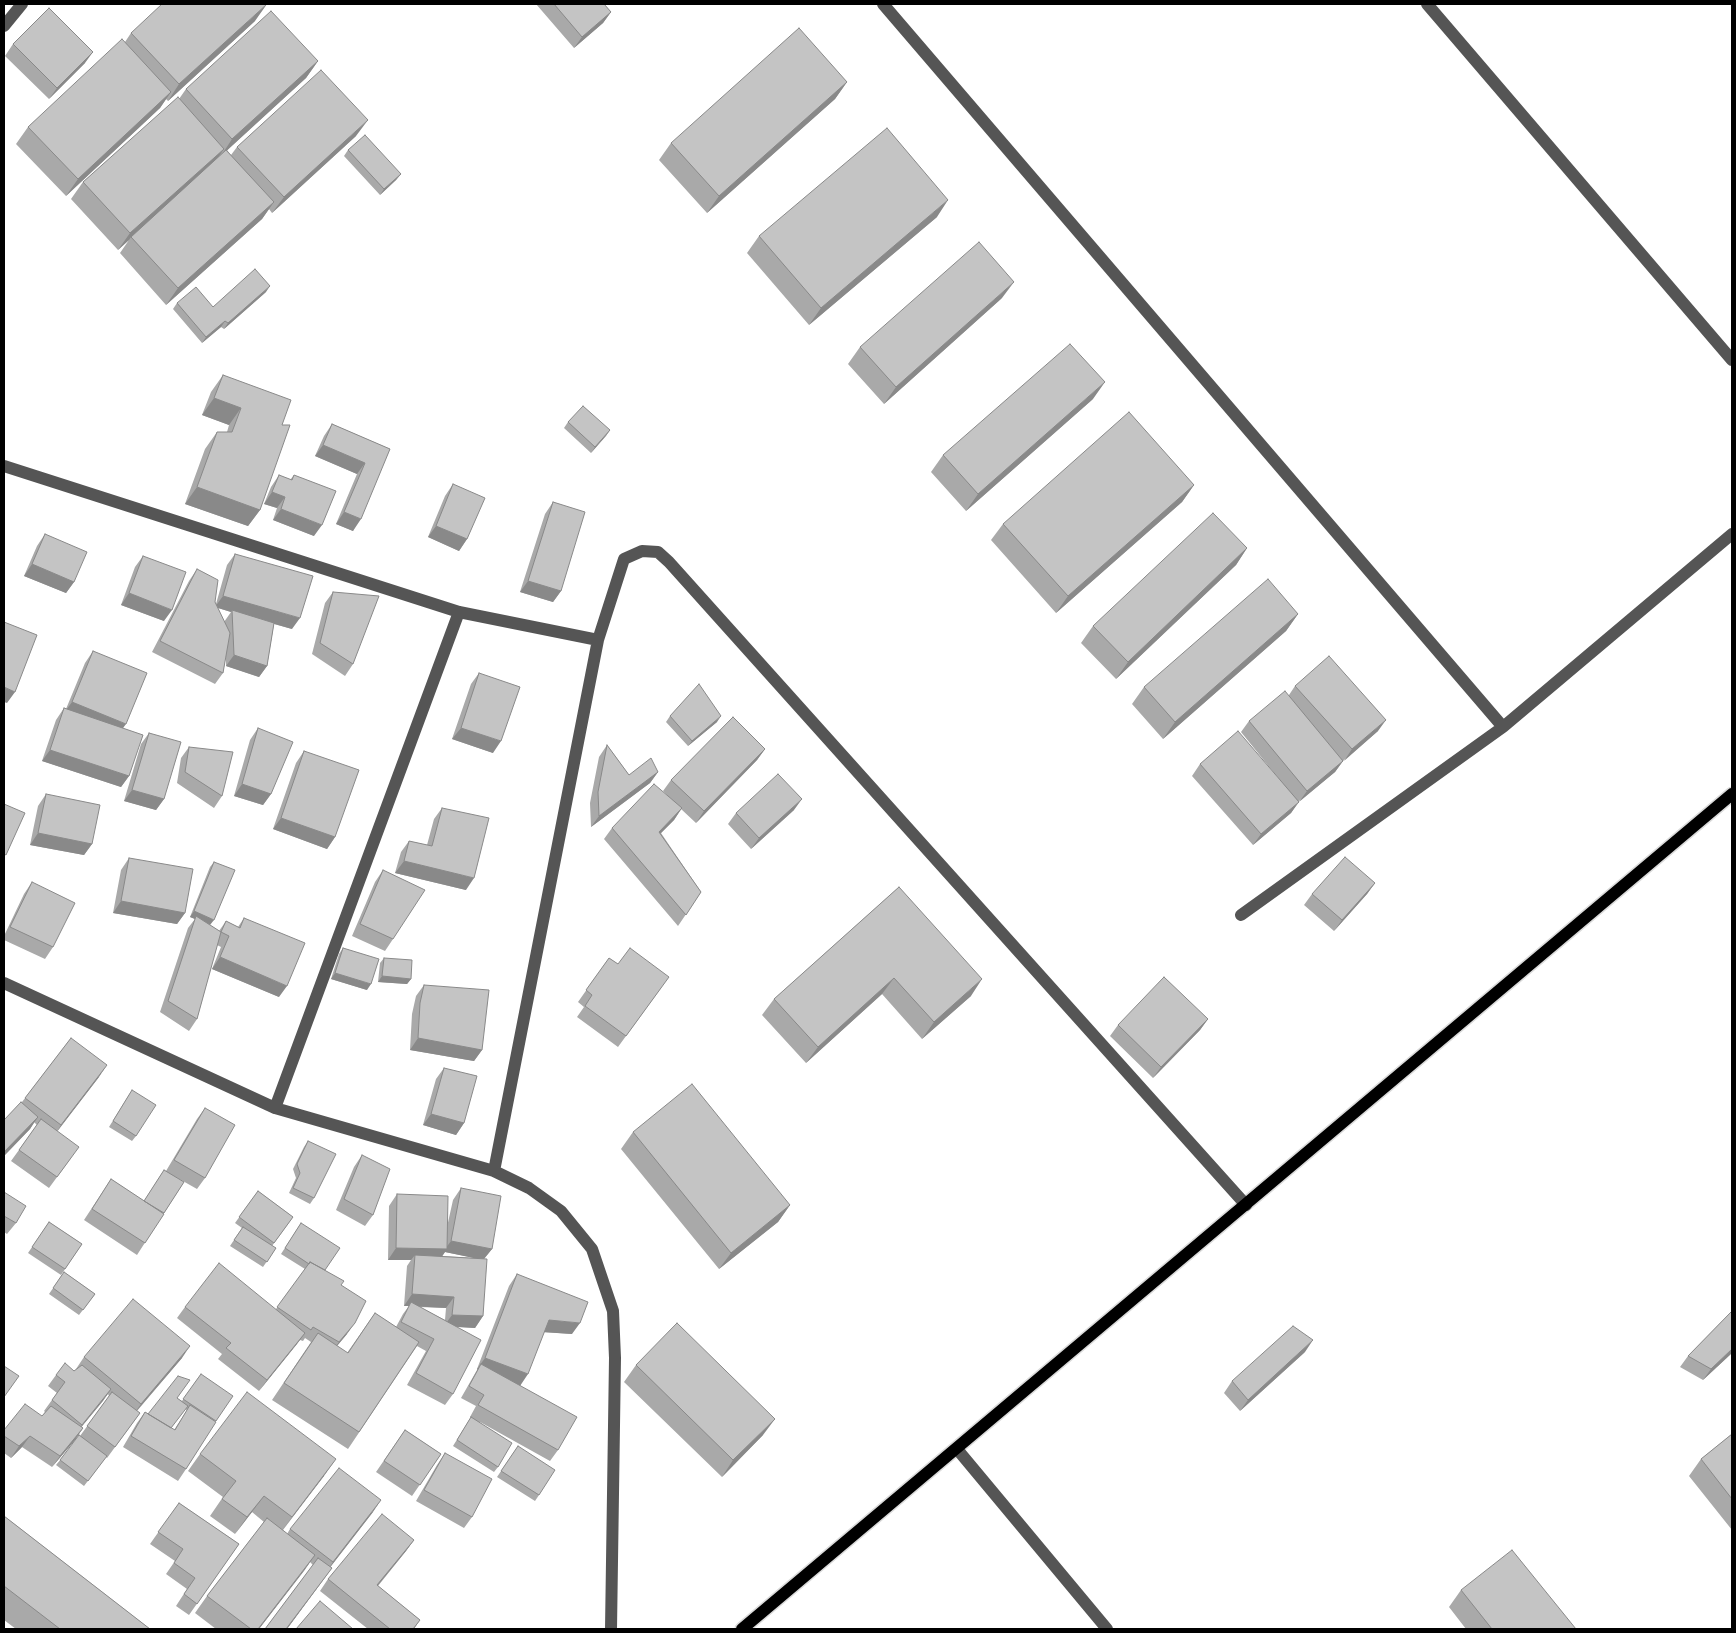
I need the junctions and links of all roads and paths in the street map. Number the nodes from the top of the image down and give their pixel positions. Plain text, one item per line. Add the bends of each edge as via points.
1 (22, 4) edge
2 (883, 4) edge
3 (1427, 4) edge
4 (4, 26) edge
5 (1732, 360) edge
6 (4, 466) edge
7 (1732, 534) edge
8 (459, 612) junction
9 (598, 640) junction
10 (1503, 727) junction
11 (1732, 794) edge
12 (1241, 915) dead end
13 (4, 983) edge
14 (276, 1108) junction
15 (494, 1171) junction
16 (1246, 1204) junction
17 (957, 1448) junction
18 (611, 1629) edge
19 (742, 1629) edge
20 (1107, 1629) edge

1 - 4 street
2 - 10 street
3 - 5 street
6 - 8 street
7 - 10 street
8 - 9 street
8 - 14 street
9 - 15 street
9 - 16 street via 624,559 642,551 658,552
10 - 12 street
11 - 16 main road
13 - 14 street
14 - 15 street
15 - 18 street via 529,1188 561,1211 592,1249 613,1311
16 - 17 main road
17 - 19 main road
17 - 20 street

